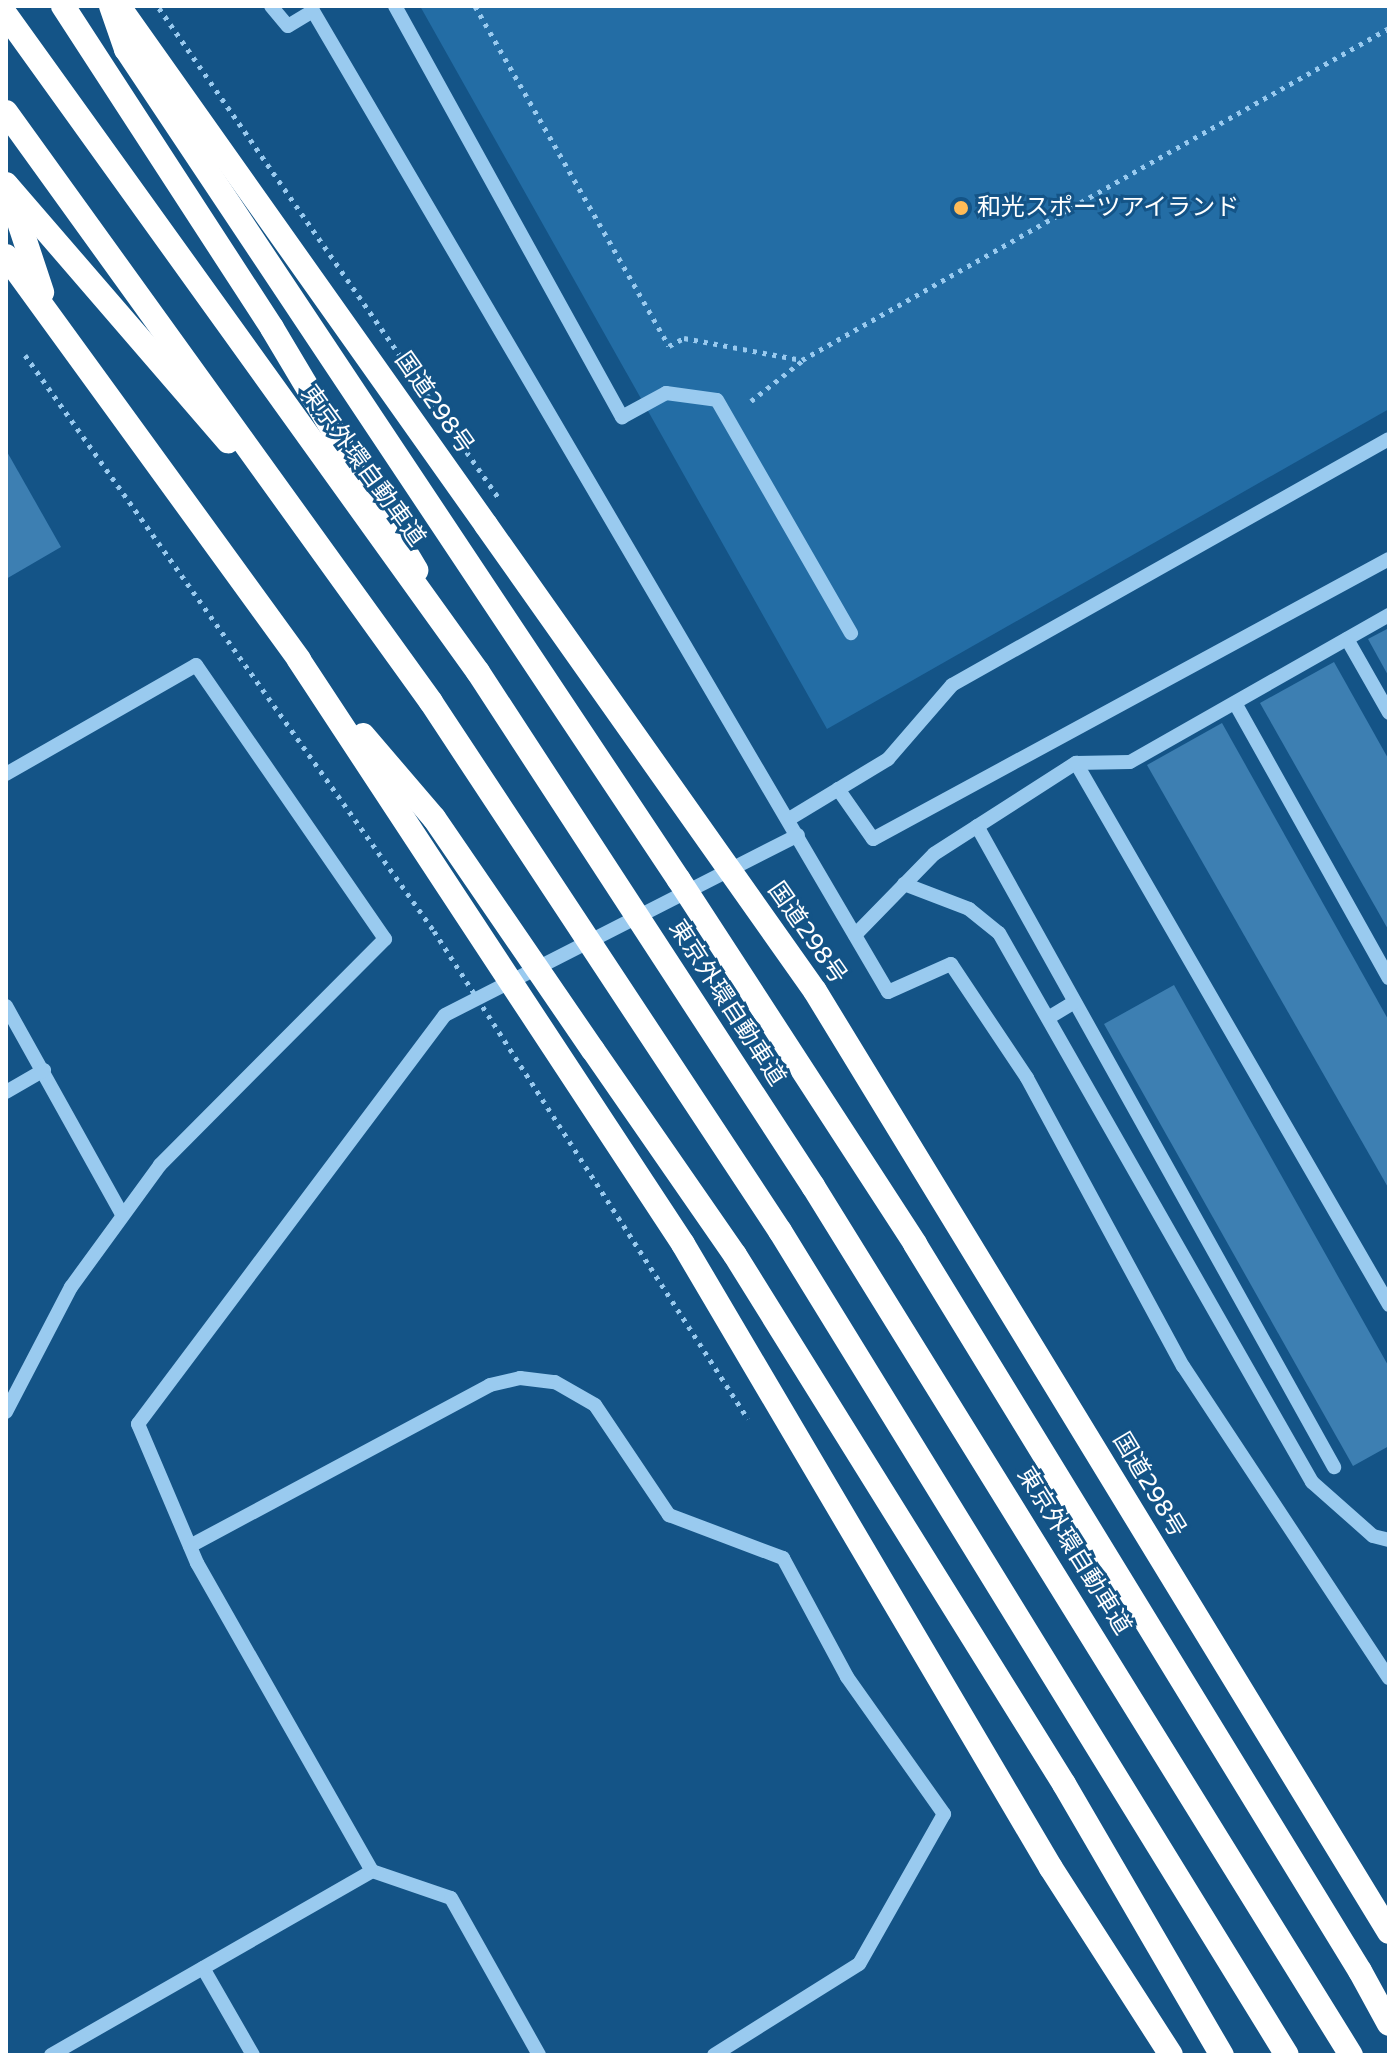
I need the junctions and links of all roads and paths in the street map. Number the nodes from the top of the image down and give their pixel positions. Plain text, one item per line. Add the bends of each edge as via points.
1 (63, 6) edge
2 (111, 6) edge
3 (119, 6) edge
4 (271, 6) edge
5 (395, 6) edge
6 (475, 6) edge
7 (312, 8) edge
8 (6, 15) edge
9 (1389, 28) edge
10 (6, 112) edge
11 (6, 183) edge
12 (6, 256) edge
13 (48, 309) junction
14 (25, 355) dead end
15 (802, 360) junction
16 (751, 401) dead end
17 (1389, 439) edge
18 (1389, 559) edge
19 (333, 560) junction
20 (1389, 615) edge
21 (851, 633) dead end
22 (1347, 639) junction
23 (299, 660) junction
24 (478, 672) junction
25 (1235, 703) junction
26 (1389, 713) edge
27 (1076, 763) junction
28 (6, 774) edge
29 (838, 789) junction
30 (789, 819) junction
31 (977, 826) junction
32 (798, 835) junction
33 (904, 884) junction
34 (855, 935) junction
35 (1389, 978) edge
36 (1075, 1002) junction
37 (6, 1006) edge
38 (1048, 1018) junction
39 (44, 1070) junction
40 (6, 1092) edge
41 (122, 1214) junction
42 (1200, 1227) junction
43 (1175, 1242) junction
44 (1389, 1305) edge
45 (6, 1412) edge
46 (759, 1435) dead end
47 (1334, 1467) dead end
48 (1389, 1540) edge
49 (190, 1546) junction
50 (1389, 1678) edge
51 (372, 1871) junction
52 (1389, 1932) edge
53 (203, 1968) junction
54 (1389, 2024) edge
55 (51, 2055) edge
56 (253, 2055) edge
57 (539, 2055) edge
58 (714, 2055) edge
59 (1171, 2055) edge
60 (1222, 2055) edge
61 (1287, 2055) edge
62 (1351, 2055) edge

1 - 24 highway, bridge via 272,328
2 - 54 highway, bridge via 126,49 915,1244
3 - 52 highway, 国道298号, bridge via 815,991
4 - 7 street via 288,26
5 - 21 street via 622,417 666,393 717,400
6 - 15 path via 669,346 684,338
7 - 30 street
8 - 24 highway, 東京外環自動車道, bridge
9 - 15 path
10 - 19 highway, bridge
11 - 13 highway
11 - 19 highway, bridge
12 - 13 highway
13 - 23 highway
14 - 46 path, bridge via 434,931
15 - 16 path
17 - 29 street via 952,685 888,759
18 - 29 street via 873,839
19 - 61 highway, bridge via 780,1231
20 - 22 street
22 - 25 street
22 - 26 street
23 - 59 highway, bridge via 683,1244 1051,1868
23 - 60 highway, bridge via 434,818 735,1255 1064,1784
24 - 62 highway, 東京外環自動車道, bridge via 813,1186
25 - 27 street via 1130,762
25 - 35 street
27 - 31 street
27 - 44 street
28 - 41 street via 196,665 385,939 160,1165
29 - 30 street
30 - 32 street
31 - 33 street
31 - 36 street
32 - 34 street
32 - 49 street via 445,1015 138,1424
33 - 34 street
33 - 38 street via 969,909 999,933
34 - 50 street via 888,992 951,964 1027,1078 1183,1366
36 - 38 street
36 - 42 street
37 - 39 street
38 - 43 street
39 - 40 street
39 - 41 street
41 - 45 street via 71,1287
42 - 43 street
42 - 47 street
43 - 48 street via 1312,1482 1373,1536
49 - 51 street
49 - 58 street via 490,1385 520,1378 555,1382 595,1405 669,1515 783,1558 847,1677 944,1814 859,1964
51 - 53 street
51 - 57 street via 451,1898
53 - 55 street
53 - 56 street

